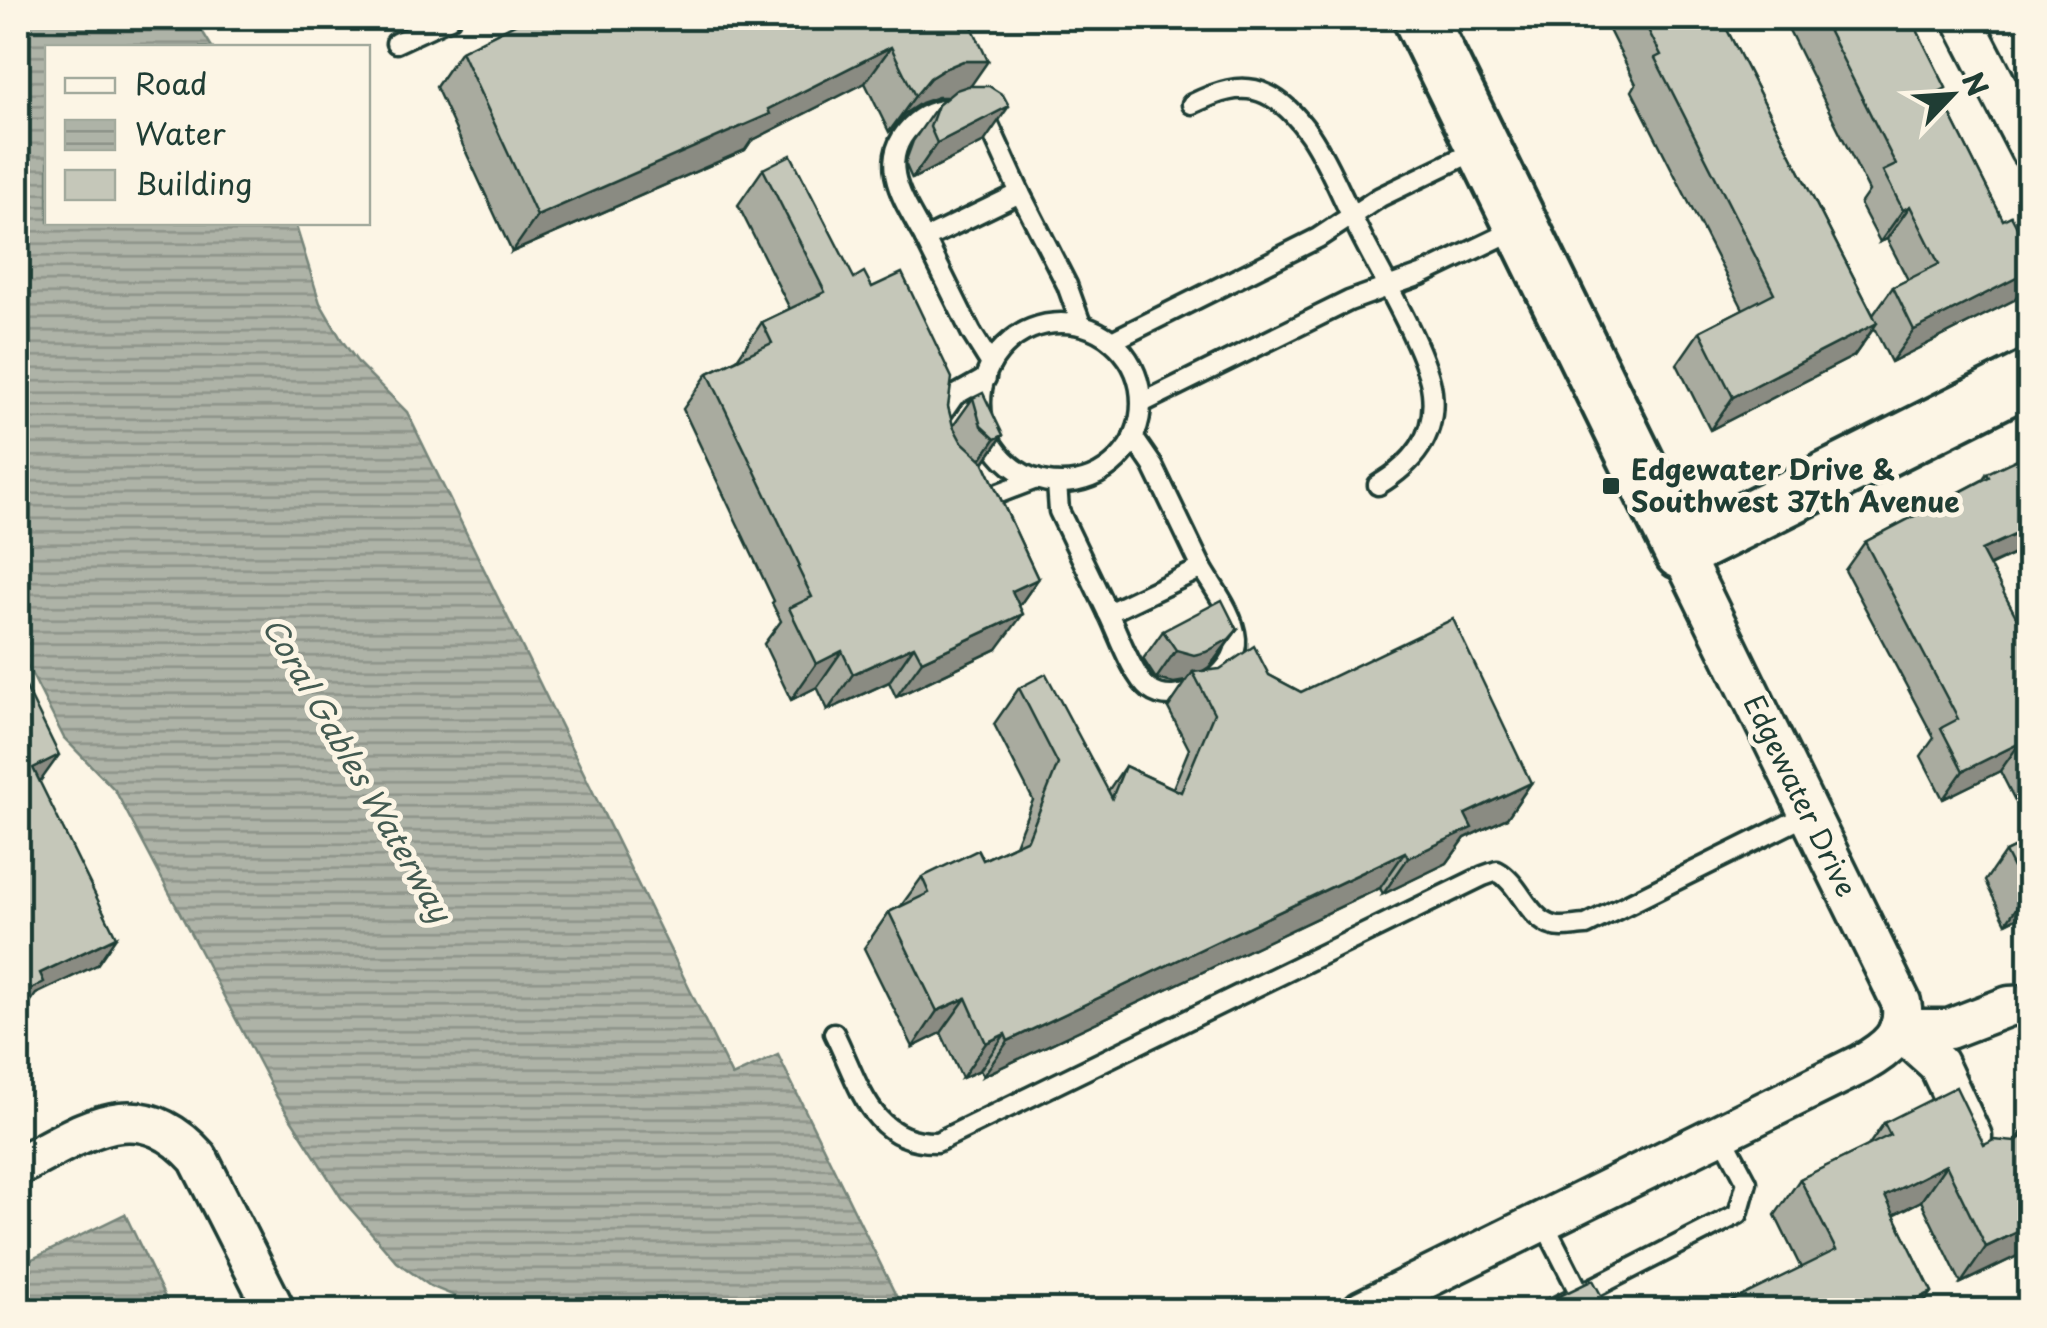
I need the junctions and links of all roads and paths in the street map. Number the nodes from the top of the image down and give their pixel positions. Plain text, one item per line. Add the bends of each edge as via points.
1 (450, 18) edge
2 (1420, 18) edge
3 (1962, 18) edge
4 (396, 43) dead end
5 (1192, 104) dead end
6 (1484, 147) junction
7 (2030, 150) edge
8 (1020, 193) junction
9 (1352, 217) junction
10 (1524, 225) junction
11 (925, 239) junction
12 (1386, 286) junction
13 (1081, 324) junction
14 (1112, 341) junction
15 (988, 371) junction
16 (2030, 377) edge
17 (1142, 404) junction
18 (1133, 437) junction
19 (934, 445) edge
20 (1036, 479) junction
21 (1057, 483) junction
22 (961, 484) edge
23 (1378, 486) dead end
24 (1682, 552) junction
25 (1202, 568) junction
26 (1108, 613) junction
27 (1808, 814) junction
28 (2030, 1004) edge
29 (1900, 1029) junction
30 (834, 1033) dead end
31 (1722, 1135) junction
32 (1981, 1157) edge
33 (18, 1166) edge
34 (1544, 1223) junction
35 (1580, 1294) junction
36 (275, 1310) edge
37 (1362, 1310) edge
38 (1550, 1310) edge

1 - 4 lane
2 - 6 street, Edgewater Drive
3 - 7 street
5 - 9 lane via 1240,89 1281,103 1311,137
6 - 9 lane
6 - 10 street, Edgewater Drive
8 - 11 lane
8 - 11 lane via 980,116 932,111 904,133 892,161
8 - 13 lane
9 - 12 lane
9 - 14 lane
10 - 12 lane
10 - 24 street, Edgewater Drive
11 - 15 lane
12 - 17 lane
12 - 23 lane via 1432,393 1426,437 1416,456
13 - 14 lane
13 - 15 lane via 1029,328 1007,343
14 - 17 lane via 1138,377
15 - 19 lane via 940,414
15 - 20 lane via 982,416 988,436 1008,462
16 - 24 street
17 - 18 lane
18 - 21 lane via 1099,474
18 - 25 lane
20 - 21 lane
20 - 22 lane via 994,495
21 - 26 lane via 1058,511
24 - 27 street, Edgewater Drive
25 - 26 lane
25 - 26 lane via 1236,640 1225,666 1201,687 1169,696 1149,689
27 - 29 street, Edgewater Drive via 1901,1002
27 - 30 lane via 1586,925 1554,926 1537,916 1508,877 1497,871 1483,876 937,1142 901,1138 884,1127
28 - 29 street via 1950,1029
29 - 31 street via 1876,1055
29 - 32 street via 1938,1064
31 - 34 street
31 - 35 lane via 1747,1182 1738,1214
33 - 36 street via 111,1122 161,1126 198,1158
34 - 35 lane
34 - 37 street
35 - 38 lane

